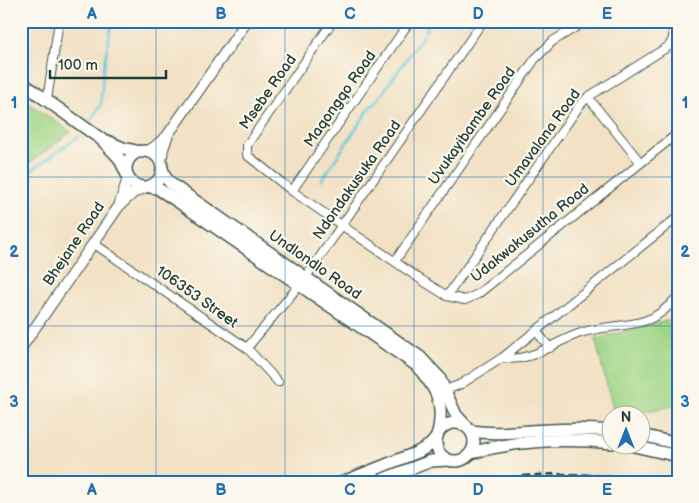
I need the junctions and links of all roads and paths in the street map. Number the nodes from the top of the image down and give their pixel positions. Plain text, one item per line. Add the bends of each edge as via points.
1 (59, 21) edge
2 (247, 21) edge
3 (333, 21) edge
4 (410, 21) edge
5 (483, 21) edge
6 (586, 21) edge
7 (666, 21) edge
8 (21, 82) edge
9 (588, 96) junction
10 (47, 100) junction
11 (678, 133) edge
12 (167, 136) junction
13 (101, 138) junction
14 (143, 152) junction
15 (640, 162) junction
16 (162, 166) junction
17 (128, 176) junction
18 (148, 187) junction
19 (292, 192) junction
20 (118, 206) junction
21 (678, 217) edge
22 (342, 226) junction
23 (93, 243) junction
24 (395, 261) junction
25 (302, 281) junction
26 (447, 296) junction
27 (678, 296) edge
28 (536, 331) junction
29 (21, 348) edge
30 (247, 348) junction
31 (550, 348) junction
32 (502, 358) junction
33 (278, 382) dead end
34 (441, 392) junction
35 (469, 429) junction
36 (602, 431) edge
37 (438, 435) junction
38 (652, 438) edge
39 (602, 441) edge
40 (678, 444) edge
41 (652, 450) edge
42 (471, 453) junction
43 (678, 456) edge
44 (448, 460) junction
45 (343, 482) edge
46 (376, 482) edge

1 - 10 street
2 - 12 street
3 - 19 street, Msebe Road via 246,148 248,158
4 - 19 street, Maqongqo Road
5 - 22 street, Ndondakusuka Road
6 - 24 street, Uvukayibambe Road via 554,41 535,59
7 - 9 street, Umavalana Road via 674,33 669,46
8 - 10 main road
9 - 15 street
9 - 26 street, Umavalana Road
10 - 13 main road
11 - 15 street, Udakwakusutha Road
12 - 14 street
12 - 16 street
13 - 14 main road via 123,148
13 - 17 main road via 124,166
14 - 16 main road via 157,156
14 - 17 main road via 136,153 129,160
15 - 26 street, Udakwakusutha Road via 478,294 465,300
16 - 18 main road via 158,182
16 - 25 main road, Undlondlo Road via 171,184
17 - 18 main road via 136,185
17 - 20 street, Bhejane Road
18 - 20 street, Bhejane Road via 133,193
18 - 25 main road, Undlondlo Road via 157,188
19 - 22 street, Msebe Road
20 - 23 street, Bhejane Road
21 - 28 street
22 - 24 street
22 - 25 street, Ndondakusuka Road
23 - 29 street, Bhejane Road
23 - 30 street, 106353 Street
24 - 26 street
25 - 30 street, Ndondakusuka Road
25 - 34 main road, Undlondlo Road via 416,365
27 - 31 street via 645,321 586,331
28 - 31 street
28 - 32 street
30 - 33 street, 106353 Street
31 - 32 street via 517,360
32 - 34 street via 461,384
34 - 35 main road, Undlondlo Road
34 - 37 main road, Undlondlo Road
35 - 36 main road via 492,434
35 - 37 main road via 452,424 444,427
35 - 42 main road via 474,444
37 - 44 main road via 438,450
37 - 45 main road via 418,452
38 - 40 main road
39 - 42 main road via 533,441
41 - 43 main road
42 - 44 main road via 463,460
44 - 46 main road via 431,461

